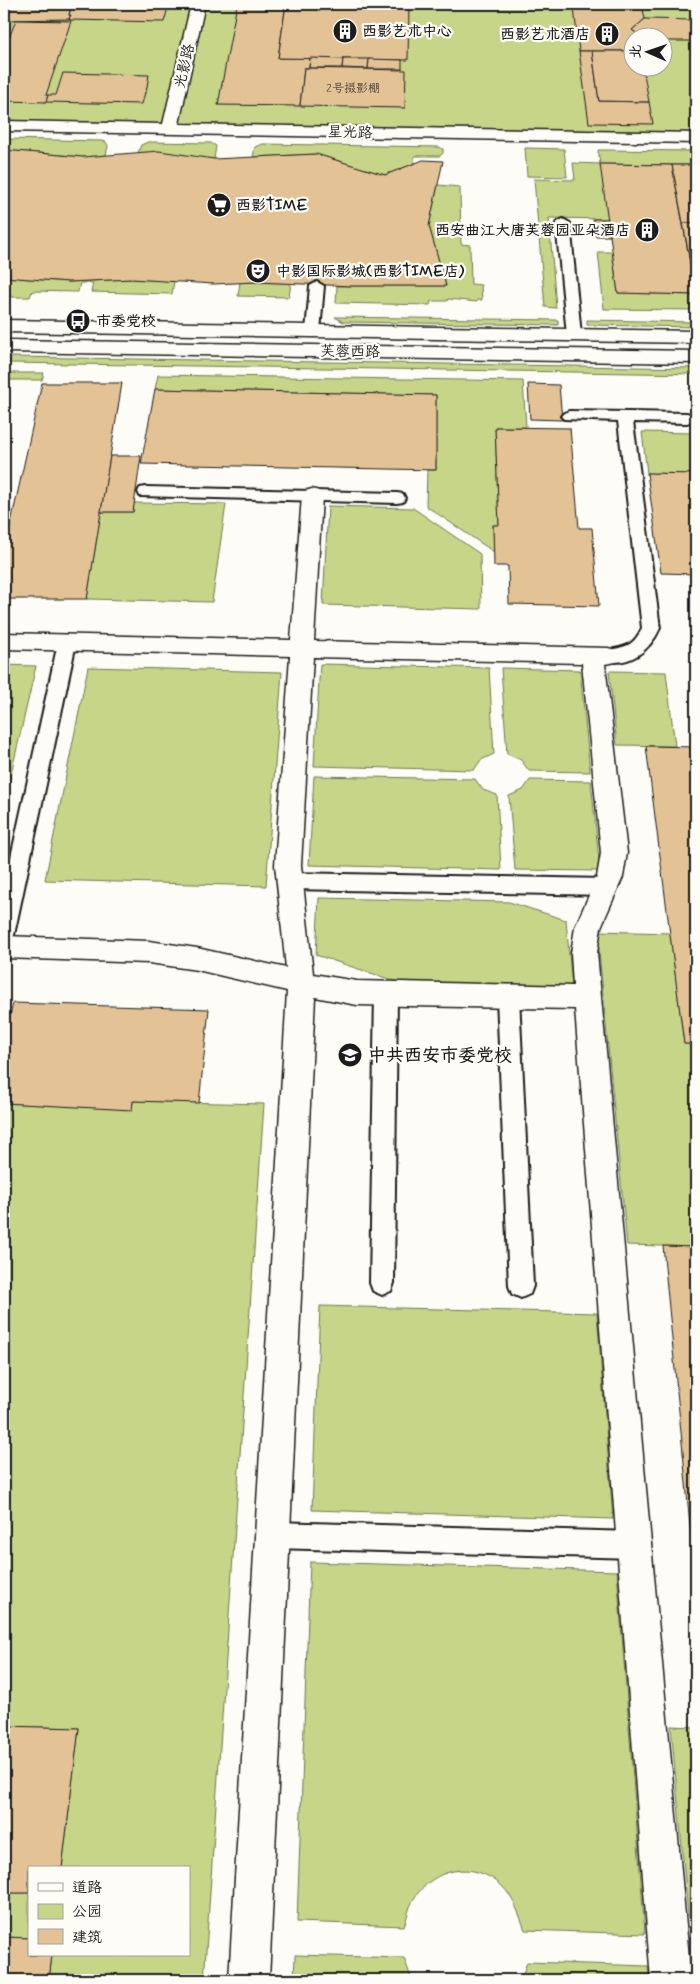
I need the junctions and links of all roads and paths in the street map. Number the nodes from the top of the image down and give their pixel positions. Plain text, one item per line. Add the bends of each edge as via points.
1 (198, 4) edge
2 (4, 126) edge
3 (170, 129) junction
4 (696, 138) edge
5 (563, 223) dead end
6 (317, 286) dead end
7 (4, 326) edge
8 (314, 331) junction
9 (574, 335) junction
10 (696, 337) edge
11 (4, 346) edge
12 (696, 357) edge
13 (569, 416) dead end
14 (625, 417) junction
15 (687, 418) dead end
16 (146, 492) dead end
17 (312, 496) junction
18 (397, 498) dead end
19 (4, 641) edge
20 (67, 643) junction
21 (302, 649) junction
22 (600, 656) junction
23 (289, 881) junction
24 (606, 887) junction
25 (4, 935) edge
26 (4, 947) edge
27 (301, 984) junction
28 (386, 994) junction
29 (508, 996) junction
30 (588, 998) junction
31 (382, 1283) dead end
32 (521, 1286) dead end
33 (273, 1535) junction
34 (634, 1544) junction
35 (249, 1980) edge
36 (671, 1980) edge

1 - 3 street, 光影路
2 - 3 street, 星光路
3 - 4 street, 星光路
5 - 9 lane
6 - 8 lane
7 - 8 street, 芙蓉西路
8 - 9 street, 芙蓉西路
9 - 10 street, 芙蓉西路
11 - 12 street, 芙蓉西路
13 - 14 lane
14 - 15 lane
14 - 22 lane via 651,628 641,646 626,654
16 - 17 lane
17 - 18 lane
17 - 21 street
19 - 20 street
20 - 21 street
20 - 25 lane
21 - 22 street
21 - 23 street
22 - 24 street via 614,853
23 - 24 lane
23 - 27 street
24 - 30 street via 588,927 584,953
26 - 27 street via 148,952 197,959
27 - 28 street
27 - 33 street
28 - 29 street
28 - 31 lane
29 - 30 street
29 - 32 lane
30 - 34 street
33 - 34 lane
33 - 35 street
34 - 36 street

